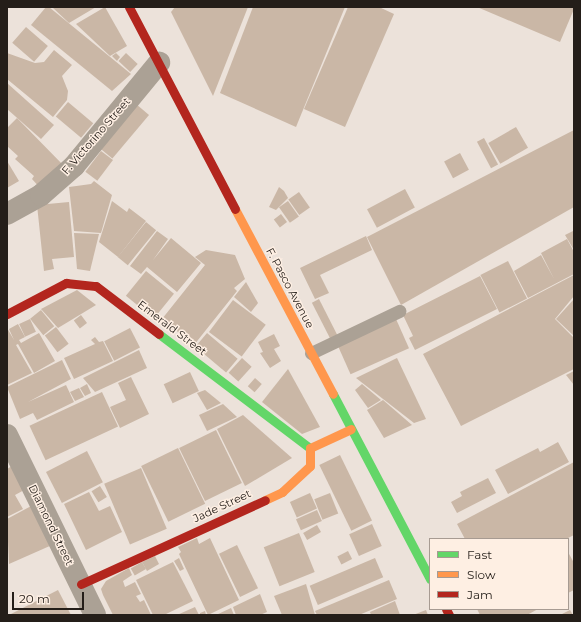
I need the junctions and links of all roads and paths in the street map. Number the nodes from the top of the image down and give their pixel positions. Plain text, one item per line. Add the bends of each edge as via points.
1 (129, 7) edge
2 (159, 63) junction
3 (7, 214) edge
4 (399, 311) dead end
5 (7, 314) edge
6 (311, 353) junction
7 (351, 429) junction
8 (7, 435) edge
9 (310, 448) junction
10 (429, 577) edge
11 (81, 584) junction
12 (95, 615) edge

1 - 2 street, F. Pasco Avenue
2 - 3 street, F. Victorino Street via 74,166 41,195
2 - 6 street, F. Pasco Avenue
4 - 6 lane
5 - 9 street, Emerald Street via 66,283 96,286
6 - 7 street, F. Pasco Avenue
7 - 9 street
7 - 10 street, F. Pasco Avenue
8 - 11 street, Diamond Street
9 - 11 street, Jade Street via 310,466 282,492
11 - 12 street, Diamond Street

